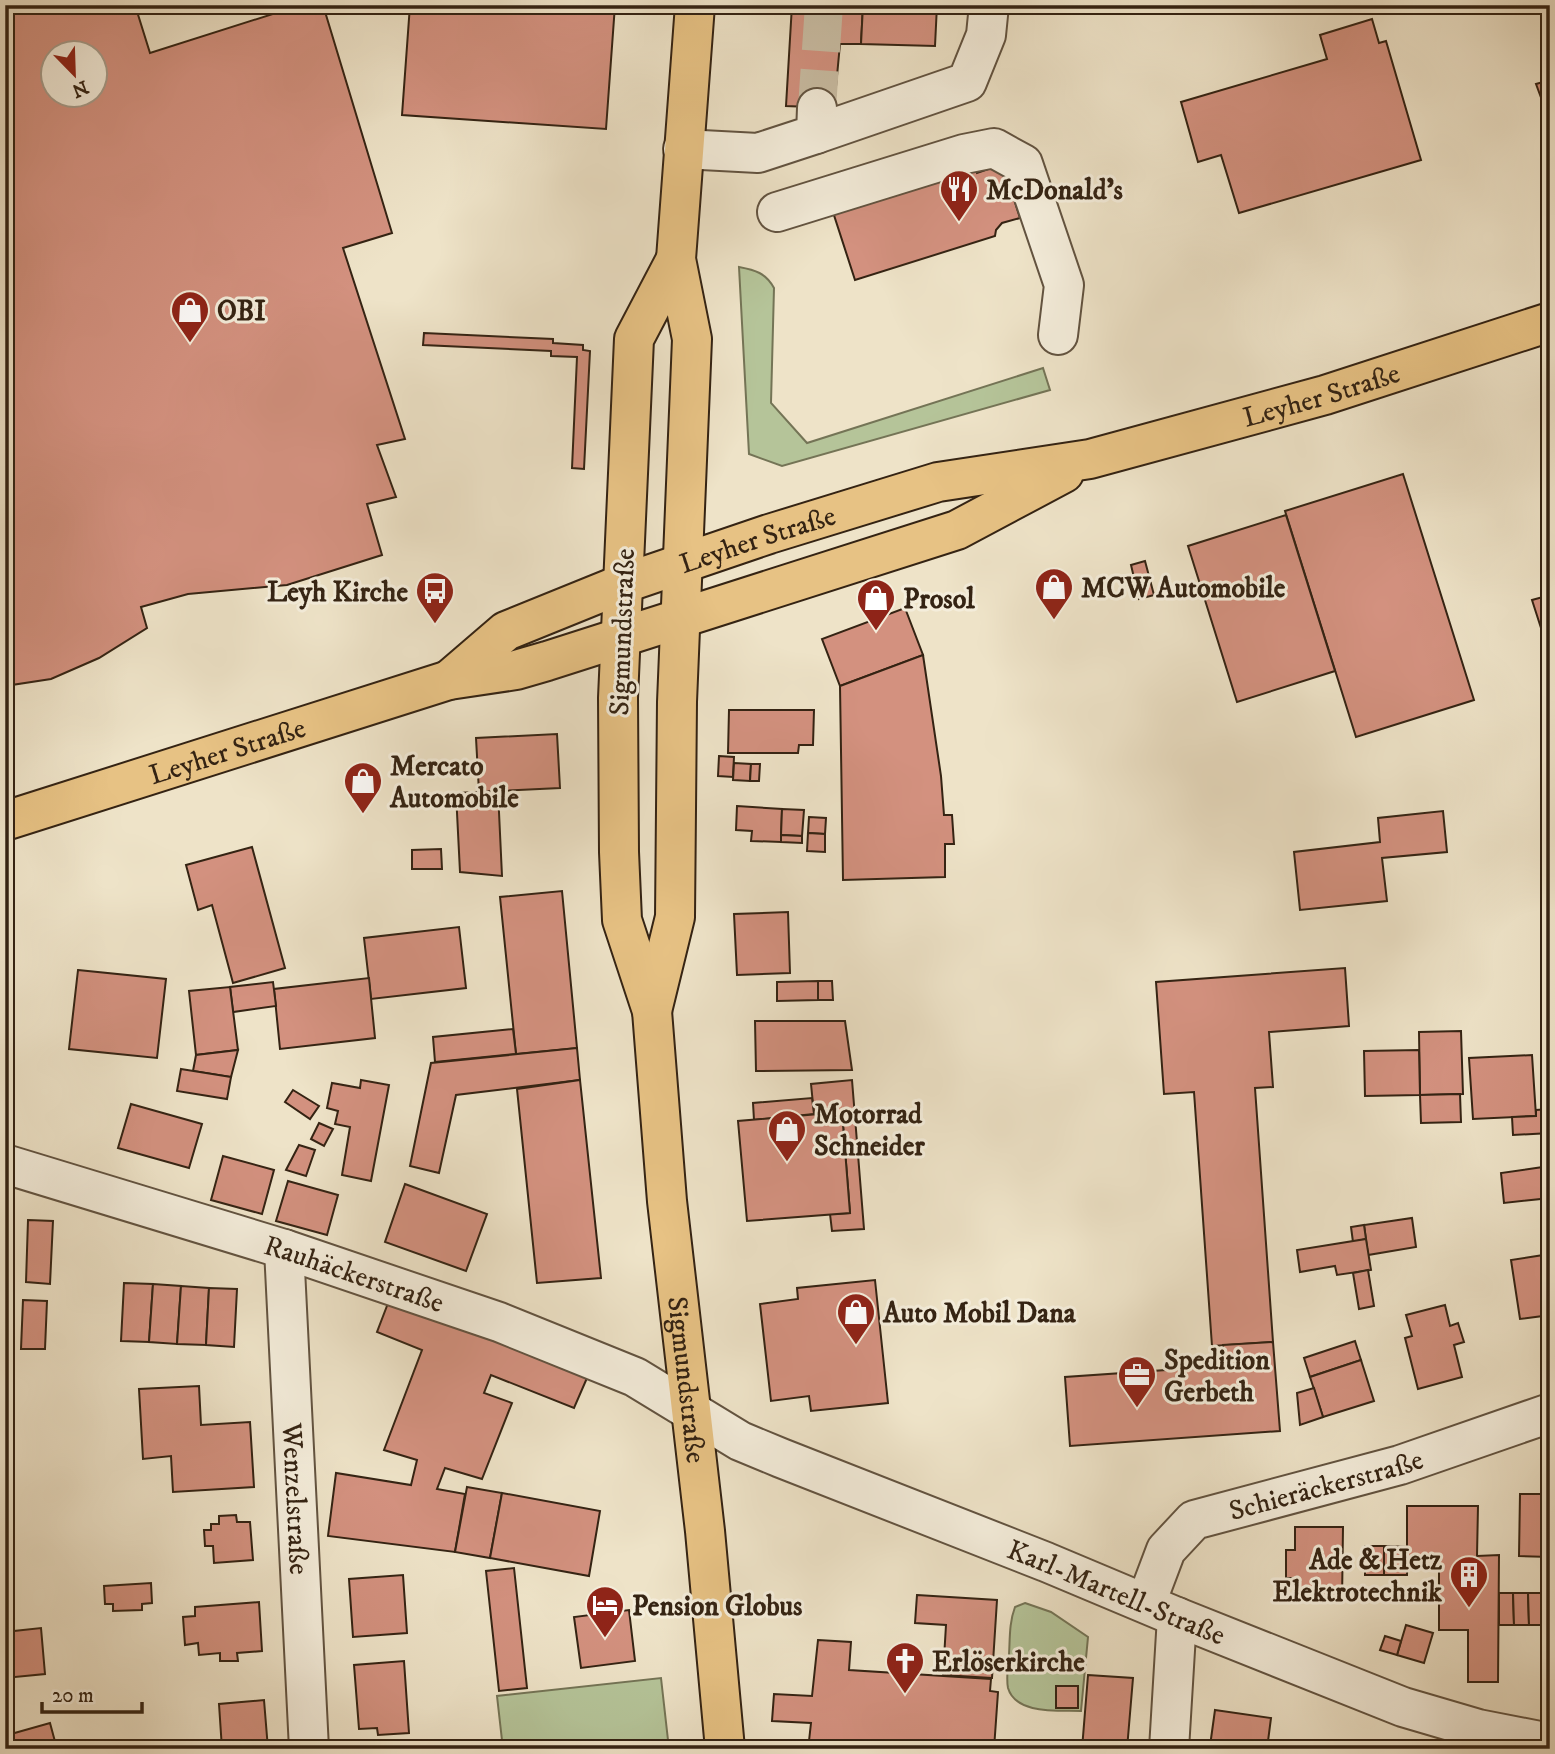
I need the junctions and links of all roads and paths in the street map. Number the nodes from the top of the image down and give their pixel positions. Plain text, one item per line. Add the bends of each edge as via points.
1 (695, 5) edge
2 (989, 5) edge
3 (683, 149) junction
4 (777, 212) dead end
5 (676, 259) junction
6 (1550, 322) edge
7 (1058, 335) dead end
8 (1090, 459) junction
9 (683, 562) junction
10 (622, 584) junction
11 (681, 617) junction
12 (620, 637) junction
13 (449, 680) junction
14 (5, 821) edge
15 (652, 1011) junction
16 (5, 1164) edge
17 (284, 1249) junction
18 (691, 1412) junction
19 (1550, 1413) edge
20 (1162, 1610) junction
21 (1550, 1743) edge
22 (309, 1749) edge
23 (725, 1749) edge
24 (1169, 1749) edge

1 - 3 main road, Sigmundstraße
2 - 3 street via 986,35 967,82 816,121 758,153
3 - 5 main road, Sigmundstraße
4 - 7 street via 994,148 1023,164 1063,285
5 - 9 main road, Sigmundstraße via 692,339
5 - 10 main road, Sigmundstraße via 634,339
6 - 8 main road, Leyher Straße via 1325,395
8 - 9 main road, Leyher Straße via 938,482
8 - 11 main road, Leyher Straße via 957,530
9 - 10 main road, Leyher Straße
9 - 11 main road, Sigmundstraße
10 - 12 main road, Sigmundstraße
10 - 13 main road, Leyher Straße via 506,631
11 - 12 main road, Leyher Straße
11 - 15 main road, Sigmundstraße via 675,917
12 - 13 main road, Leyher Straße via 516,670
12 - 15 main road, Sigmundstraße via 617,779 622,919
13 - 14 main road, Leyher Straße
15 - 18 main road, Sigmundstraße
16 - 17 street, Rauhäckerstraße
17 - 18 street, Rauhäckerstraße via 575,1351 635,1377
17 - 22 street, Wenzelstraße
18 - 20 street, Karl-Martell-Straße via 740,1441
18 - 23 main road, Sigmundstraße
19 - 20 street, Schieräckerstraße via 1400,1465 1194,1520 1166,1550
20 - 21 street, Karl-Martell-Straße via 1403,1707 1478,1729
20 - 24 street, Schieräckerstraße

